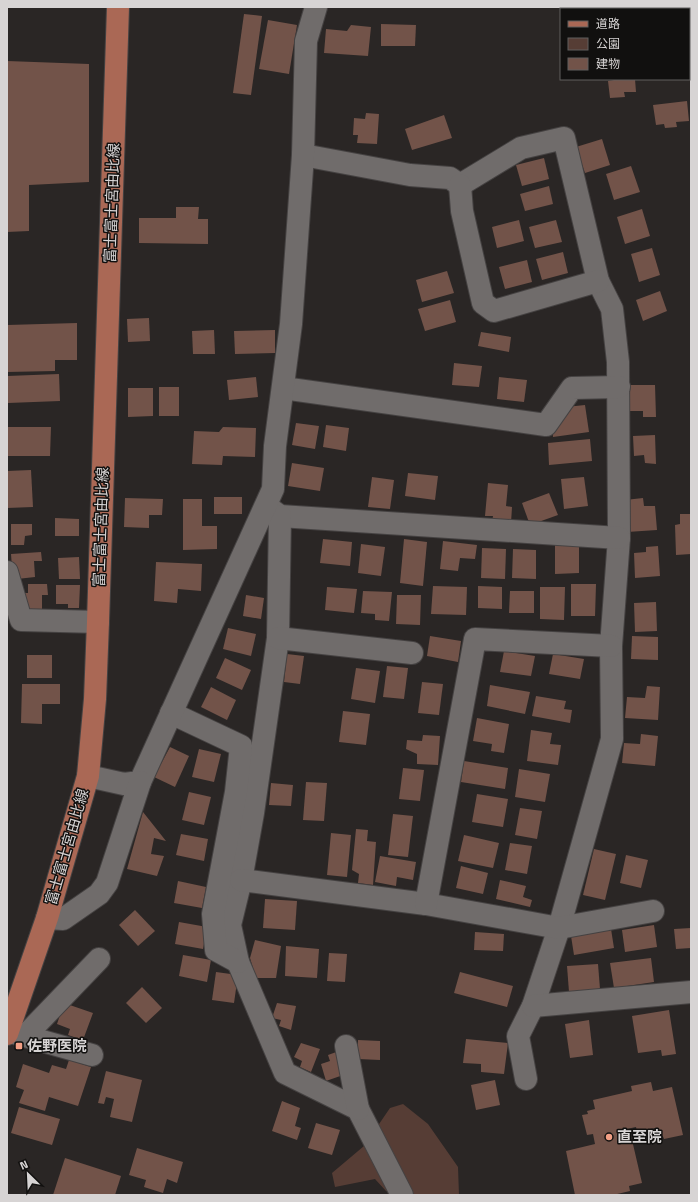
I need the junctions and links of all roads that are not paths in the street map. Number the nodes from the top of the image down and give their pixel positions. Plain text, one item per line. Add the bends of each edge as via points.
1 (118, 7) edge
2 (316, 7) edge
3 (303, 155) junction
4 (460, 185) junction
5 (598, 281) junction
6 (619, 387) junction
7 (282, 388) junction
8 (273, 511) junction
9 (619, 538) junction
10 (7, 572) edge
11 (98, 622) junction
12 (278, 638) junction
13 (611, 646) junction
14 (412, 653) dead end
15 (170, 713) junction
16 (88, 776) junction
17 (140, 782) junction
18 (241, 880) junction
19 (426, 904) junction
20 (653, 911) dead end
21 (46, 918) junction
22 (559, 928) junction
23 (99, 959) dead end
24 (238, 962) junction
25 (691, 992) edge
26 (533, 1006) junction
27 (13, 1034) edge
28 (346, 1046) dead end
29 (92, 1055) dead end
30 (526, 1079) dead end
31 (358, 1110) junction
32 (402, 1195) edge

1 - 11 main road, 富士富士宮由比線
2 - 3 street via 306,41
3 - 4 street via 410,175 450,178
3 - 7 street via 291,324
4 - 5 street via 462,211 482,303 494,311
4 - 5 street via 521,148 564,138
5 - 6 street via 612,309
6 - 7 street via 572,388 546,425
6 - 9 street
7 - 8 street via 275,446
8 - 9 street
8 - 12 street
8 - 15 street
9 - 13 street
10 - 11 street via 21,620
11 - 16 main road, 富士富士宮由比線 via 95,700
12 - 14 street
12 - 18 street
13 - 19 street via 475,639
13 - 22 street via 612,739
15 - 17 street
15 - 24 street via 241,746 236,792 213,914 216,950
16 - 17 street via 124,784
16 - 21 main road, 富士富士宮由比線
17 - 21 street via 107,883 99,894 63,919
18 - 19 street
18 - 24 street via 230,925
19 - 22 street
20 - 22 street
21 - 27 main road, 富士富士宮由比線
22 - 26 street
23 - 27 street
24 - 31 street via 285,1073
25 - 26 street
26 - 30 street via 518,1036
27 - 29 street
28 - 31 street
31 - 32 street

